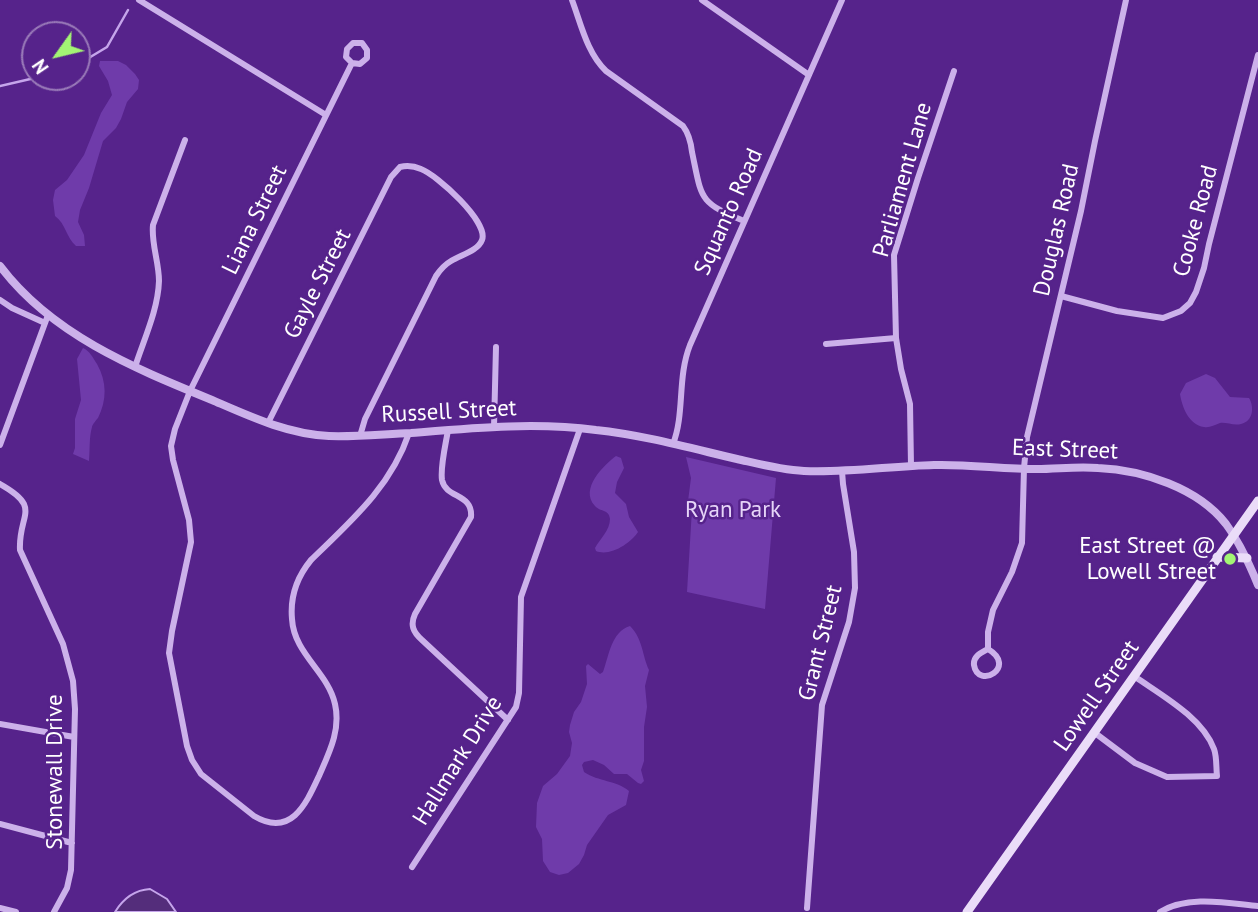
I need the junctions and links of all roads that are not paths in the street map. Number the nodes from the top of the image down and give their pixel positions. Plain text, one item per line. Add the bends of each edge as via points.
1 (139, 0) edge
2 (572, 0) edge
3 (702, 0) edge
4 (842, 0) edge
5 (1126, 0) edge
6 (1258, 55) edge
7 (352, 63) dead end
8 (954, 71) dead end
9 (809, 75) junction
10 (326, 115) junction
11 (185, 140) dead end
12 (744, 221) junction
13 (0, 266) edge
14 (1061, 296) junction
15 (0, 300) edge
16 (46, 319) junction
17 (896, 338) junction
18 (825, 344) dead end
19 (496, 347) dead end
20 (135, 367) junction
21 (190, 391) junction
22 (268, 423) junction
23 (494, 428) junction
24 (580, 429) junction
25 (449, 430) junction
26 (408, 433) junction
27 (360, 436) junction
28 (673, 444) junction
29 (0, 445) edge
30 (944, 465) joint
31 (911, 466) junction
32 (1024, 468) junction
33 (842, 471) junction
34 (0, 484) edge
35 (1258, 502) edge
36 (1233, 535) junction
37 (1217, 557) junction
38 (1247, 558) junction
39 (1258, 585) edge
40 (988, 649) junction
41 (1134, 676) junction
42 (508, 720) junction
43 (0, 723) edge
44 (1095, 733) junction
45 (74, 737) junction
46 (0, 824) edge
47 (72, 843) junction
48 (412, 867) dead end
49 (1258, 906) edge
50 (0, 908) edge
51 (807, 908) dead end
52 (16, 912) edge
53 (54, 912) edge
54 (967, 912) edge
55 (1160, 912) edge

1 - 10 street
2 - 12 street via 600,64 683,126 703,196 715,208
3 - 9 street
4 - 9 street, Squanto Road
5 - 14 street, Douglas Road
6 - 14 street, Cooke Road via 1204,268 1190,303 1163,318
7 - 10 street, Liana Street
8 - 17 street, Parliament Lane via 894,255
9 - 12 street, Squanto Road
10 - 21 street, Liana Street
11 - 20 street via 153,225 158,294
12 - 28 street, Squanto Road via 687,352
13 - 16 street, Russell Street
14 - 32 street, Douglas Road via 1027,437
15 - 16 street
16 - 20 street, Russell Street
16 - 29 street
17 - 18 street
17 - 31 street, Parliament Lane via 910,404
19 - 23 street
20 - 21 street, Russell Street
21 - 22 street, Russell Street
21 - 26 street, Liana Street via 171,446 191,533 170,665 194,765 215,787 267,822 286,820 301,811 336,729 331,694 294,631 292,604 298,582 311,560 376,494
22 - 27 street, Russell Street via 314,435
22 - 27 street, Gayle Street via 391,177 404,166 423,170 447,187 480,225 482,238 478,246 442,267 436,276
23 - 24 street, Russell Street
23 - 25 street, Russell Street
24 - 28 street, Russell Street
24 - 42 street, Hallmark Drive via 522,593 519,693
25 - 26 street, Russell Street
25 - 42 street via 443,481 469,504 471,517 412,626
26 - 27 street, Russell Street
28 - 33 street, Russell Street via 784,469
30 - 31 street, Russell Street
30 - 32 street, East Street
31 - 33 street, Russell Street
32 - 36 street, East Street via 1094,467 1165,481 1206,506
32 - 40 street, Douglas Road via 1022,544 993,610
33 - 51 street, Grant Street via 855,588 822,705
34 - 45 street, Stonewall Drive via 21,497 25,506 20,550 68,662
35 - 36 main road, Lowell Street
36 - 37 main road, Lowell Street
36 - 38 street, East Street
37 - 38 main road
37 - 41 main road, Lowell Street
38 - 39 street, East Street
40 - 40 street via 975,660 976,671 985,677 999,665
41 - 44 main road, Lowell Street
41 - 44 street via 1203,729 1215,751 1217,776 1167,777 1135,763
42 - 48 street, Hallmark Drive
43 - 45 street
44 - 54 main road, Lowell Street
45 - 47 street, Stonewall Drive
46 - 47 street
47 - 53 street, Stonewall Drive via 69,883
49 - 55 street via 1182,902
50 - 52 street

